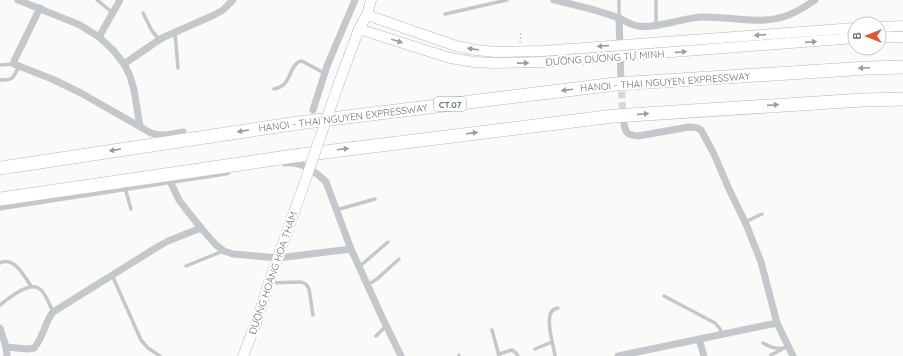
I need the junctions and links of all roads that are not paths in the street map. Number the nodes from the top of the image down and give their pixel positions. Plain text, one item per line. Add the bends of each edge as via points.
1 (18, 0) edge
2 (97, 0) edge
3 (120, 0) edge
4 (233, 0) edge
5 (356, 0) edge
6 (371, 0) edge
7 (507, 0) edge
8 (554, 0) edge
9 (619, 0) edge
10 (656, 0) edge
11 (815, 0) edge
12 (28, 2) edge
13 (40, 8) junction
14 (113, 13) junction
15 (143, 13) dead end
16 (445, 14) dead end
17 (367, 15) junction
18 (619, 18) junction
19 (656, 25) junction
20 (903, 26) edge
21 (887, 27) edge
22 (360, 28) junction
23 (847, 29) edge
24 (175, 32) junction
25 (99, 37) junction
26 (887, 37) edge
27 (903, 37) edge
28 (847, 39) edge
29 (160, 40) junction
30 (620, 45) junction
31 (620, 57) junction
32 (124, 64) junction
33 (0, 65) edge
34 (16, 65) junction
35 (903, 67) edge
36 (178, 68) dead end
37 (324, 73) junction
38 (0, 80) edge
39 (621, 81) tunnel mouth
40 (274, 89) dead end
41 (903, 99) edge
42 (313, 110) dead end
43 (624, 124) tunnel mouth
44 (140, 126) junction
45 (183, 132) dead end
46 (0, 168) edge
47 (170, 181) junction
48 (125, 188) junction
49 (0, 199) edge
50 (375, 199) dead end
51 (0, 207) edge
52 (131, 209) dead end
53 (336, 210) junction
54 (762, 214) dead end
55 (745, 222) junction
56 (201, 228) junction
57 (388, 242) dead end
58 (351, 249) junction
59 (224, 251) junction
60 (278, 258) junction
61 (399, 259) dead end
62 (0, 263) edge
63 (186, 266) dead end
64 (360, 268) junction
65 (112, 275) junction
66 (269, 283) junction
67 (367, 285) junction
68 (31, 286) junction
69 (664, 296) dead end
70 (0, 305) edge
71 (558, 308) dead end
72 (53, 312) junction
73 (313, 315) dead end
74 (777, 323) junction
75 (386, 326) junction
76 (0, 328) edge
77 (492, 330) dead end
78 (722, 334) junction
79 (376, 336) dead end
80 (699, 339) junction
81 (552, 342) junction
82 (763, 342) dead end
83 (6, 346) junction
84 (785, 348) junction
85 (535, 349) dead end
86 (499, 355) edge
87 (771, 355) dead end
88 (7, 356) edge
89 (160, 356) edge
90 (243, 356) edge
91 (401, 356) edge
92 (518, 356) edge
93 (555, 356) edge
94 (618, 356) edge
95 (704, 356) edge
96 (793, 356) edge

1 - 12 street
2 - 14 lane
3 - 14 street
4 - 24 street via 214,15
5 - 37 street
6 - 17 street
7 - 16 lane
8 - 18 street
9 - 18 lane
10 - 19 lane
11 - 19 street via 791,14 777,18 754,20 701,17
12 - 13 street
13 - 25 street via 80,25
13 - 34 street via 14,61
14 - 25 street
15 - 29 lane
17 - 22 street
30 -> 17 street, ĐƯỜNG DƯƠNG TỰ MINH via 542,51 476,50 456,46
18 - 19 street via 638,26
18 - 30 street
20 - 21 street
22 -> 31 street, ĐƯỜNG DƯƠNG TỰ MINH via 450,58 474,62 542,62
22 - 60 street, ĐƯỜNG HOÀNG HOA THÁM, bridge via 338,83
23 -> 30 street, ĐƯỜNG DƯƠNG TỰ MINH
24 - 29 street
24 - 36 lane
25 - 32 street
26 - 27 street
31 -> 28 street, ĐƯỜNG DƯƠNG TỰ MINH
29 - 32 street
30 - 31 street
31 - 39 street
32 - 44 street via 134,90
33 - 34 lane
34 - 38 lane via 11,79
34 - 44 street via 81,93
35 -> 46 highway, HANOI - THAI NGUYEN EXPRESSWAY / CT.07 via 616,84 298,123
37 - 40 lane via 300,61 287,82
37 - 42 street
49 -> 41 highway via 301,155 614,116
43 - 55 street via 628,134 638,136 696,127 702,130
44 - 45 street via 158,135
47 - 48 street
47 - 53 street via 296,163 311,169 326,182
47 - 56 street via 182,204
48 - 51 street
48 - 52 lane
50 - 53 lane
53 - 58 street
54 - 55 lane
55 - 74 street via 761,262
56 - 59 street
56 - 65 street via 168,241
57 - 64 lane
58 - 60 street
58 - 64 street
59 - 60 street
59 - 63 lane
60 - 66 street, ĐƯỜNG HOÀNG HOA THÁM
61 - 67 lane
62 - 68 lane via 9,261 16,266
64 - 67 street
65 - 72 street
65 - 89 lane via 141,340
66 - 73 lane via 306,284
66 - 90 street, ĐƯỜNG HOÀNG HOA THÁM
67 - 75 street
68 - 70 lane
68 - 72 lane via 42,290
69 - 78 lane via 715,323
71 - 81 lane via 554,308 551,313 549,326
72 - 83 street via 42,338 34,348
74 - 78 street
74 - 84 street
75 - 79 lane
75 - 91 street
76 - 83 street
77 - 86 lane
78 - 80 street
80 - 94 street
80 - 95 street
81 - 85 lane
81 - 93 lane
82 - 84 lane via 777,349
83 - 88 street
84 - 87 lane
84 - 96 street
86 - 92 lane via 512,350

